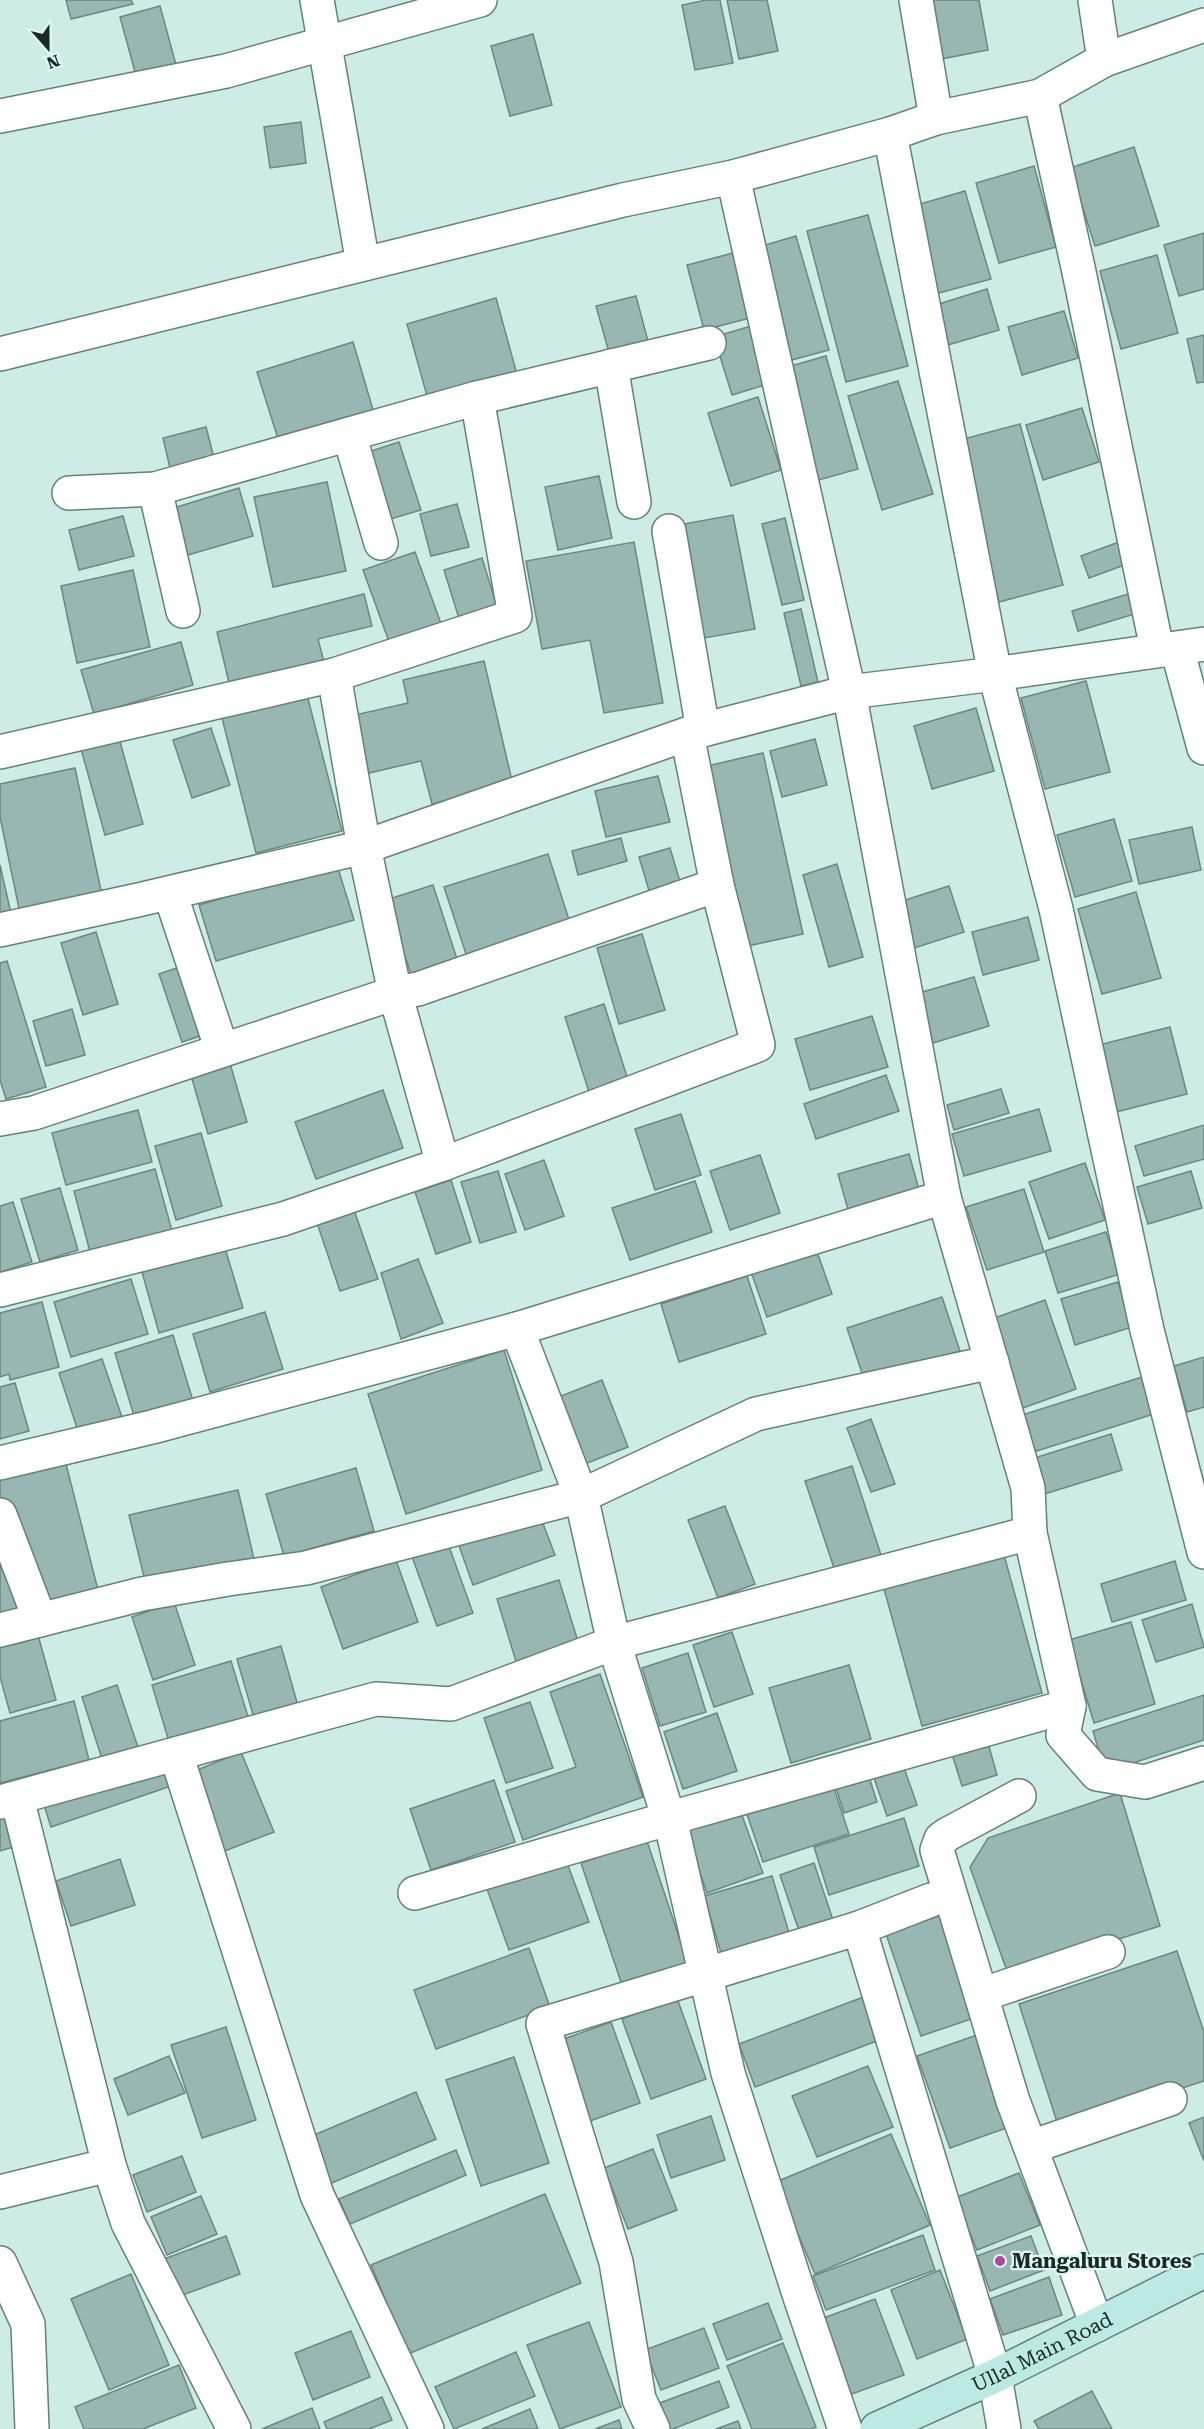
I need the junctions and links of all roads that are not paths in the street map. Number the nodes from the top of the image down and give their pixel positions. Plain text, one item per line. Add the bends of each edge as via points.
1 (317, 0) edge
2 (480, 0) edge
3 (916, 0) edge
4 (1095, 0) edge
5 (1204, 25) edge
6 (323, 44) junction
7 (1104, 60) junction
8 (1040, 96) junction
9 (0, 116) edge
10 (936, 118) junction
11 (890, 134) junction
12 (733, 177) junction
13 (363, 264) junction
14 (709, 343) dead end
15 (0, 354) edge
16 (611, 366) junction
17 (477, 398) junction
18 (349, 434) junction
19 (155, 489) junction
20 (69, 493) dead end
21 (634, 502) dead end
22 (669, 531) dead end
23 (381, 543) dead end
24 (183, 611) dead end
25 (1204, 644) edge
26 (1157, 650) junction
27 (995, 674) junction
28 (334, 675) junction
29 (849, 692) junction
30 (695, 732) junction
31 (1204, 748) edge
32 (0, 752) edge
33 (364, 847) junction
34 (717, 885) junction
35 (170, 893) junction
36 (0, 930) edge
37 (394, 993) junction
38 (222, 1050) junction
39 (0, 1119) edge
40 (443, 1164) junction
41 (944, 1197) junction
42 (0, 1290) edge
43 (517, 1329) junction
44 (992, 1362) junction
45 (0, 1463) edge
46 (581, 1496) junction
47 (0, 1515) edge
48 (1030, 1533) junction
49 (1204, 1552) edge
50 (40, 1620) junction
51 (0, 1630) edge
52 (614, 1643) junction
53 (1069, 1706) junction
54 (176, 1754) junction
55 (1204, 1763) edge
56 (1019, 1796) dead end
57 (8, 1800) edge
58 (668, 1819) junction
59 (415, 1893) dead end
60 (931, 1900) dead end
61 (859, 1928) junction
62 (1108, 1952) dead end
63 (706, 1975) junction
64 (981, 1995) junction
65 (1170, 2099) dead end
66 (1030, 2147) junction
67 (109, 2165) junction
68 (0, 2192) edge
69 (0, 2263) edge
70 (1204, 2271) edge
71 (1097, 2325) junction
72 (995, 2376) junction
73 (32, 2429) edge
74 (234, 2429) edge
75 (427, 2429) edge
76 (653, 2429) edge
77 (845, 2429) edge
78 (877, 2429) edge
79 (1004, 2429) edge

1 - 6 street
2 - 6 street
3 - 10 street
4 - 7 street
5 - 7 street
6 - 9 street via 226,71
6 - 13 street
7 - 8 street
8 - 10 street
8 - 26 street
10 - 11 street
11 - 12 street
11 - 27 street
12 - 13 street
12 - 29 street
13 - 15 street
14 - 16 street
16 - 17 street
16 - 21 street
17 - 18 street
17 - 28 street via 515,616
18 - 19 street
18 - 23 street
19 - 20 street
19 - 24 street
22 - 30 street
25 - 26 street
26 - 27 street
26 - 31 street via 1178,652
27 - 29 street
27 - 49 street via 1056,909 1147,1330
28 - 32 street
28 - 33 street
29 - 30 street
29 - 41 street
30 - 33 street
30 - 34 street
33 - 35 street
33 - 37 street
34 - 37 street via 418,989
34 - 40 street via 758,1045
35 - 36 street
35 - 38 street
37 - 38 street
37 - 40 street
38 - 39 street via 34,1113
40 - 42 street via 283,1218
41 - 43 street
41 - 44 street
43 - 45 street via 152,1427
43 - 46 street
44 - 46 street via 756,1414
44 - 48 street via 1028,1488
46 - 50 street via 306,1568 142,1594
46 - 52 street
47 - 50 street
48 - 52 street
48 - 53 street
50 - 51 street
52 - 54 street via 451,1704 376,1699
52 - 58 street
53 - 55 street via 1063,1735 1097,1774 1145,1782
53 - 58 street
54 - 57 street
54 - 75 street via 317,2195
56 - 64 street via 948,1834 938,1844
57 - 67 street
58 - 59 street
58 - 63 street
60 - 61 street
61 - 63 street
61 - 72 street
62 - 64 street
63 - 76 street via 543,2024 616,2262 639,2398
63 - 77 street via 728,2073
64 - 66 street
65 - 66 street
66 - 71 street
67 - 68 street
67 - 74 street via 128,2223
69 - 73 street via 28,2324
70 - 71 main road, Ullal Main Road
71 - 72 main road, Ullal Main Road
72 - 78 main road, Ullal Main Road
72 - 79 street

